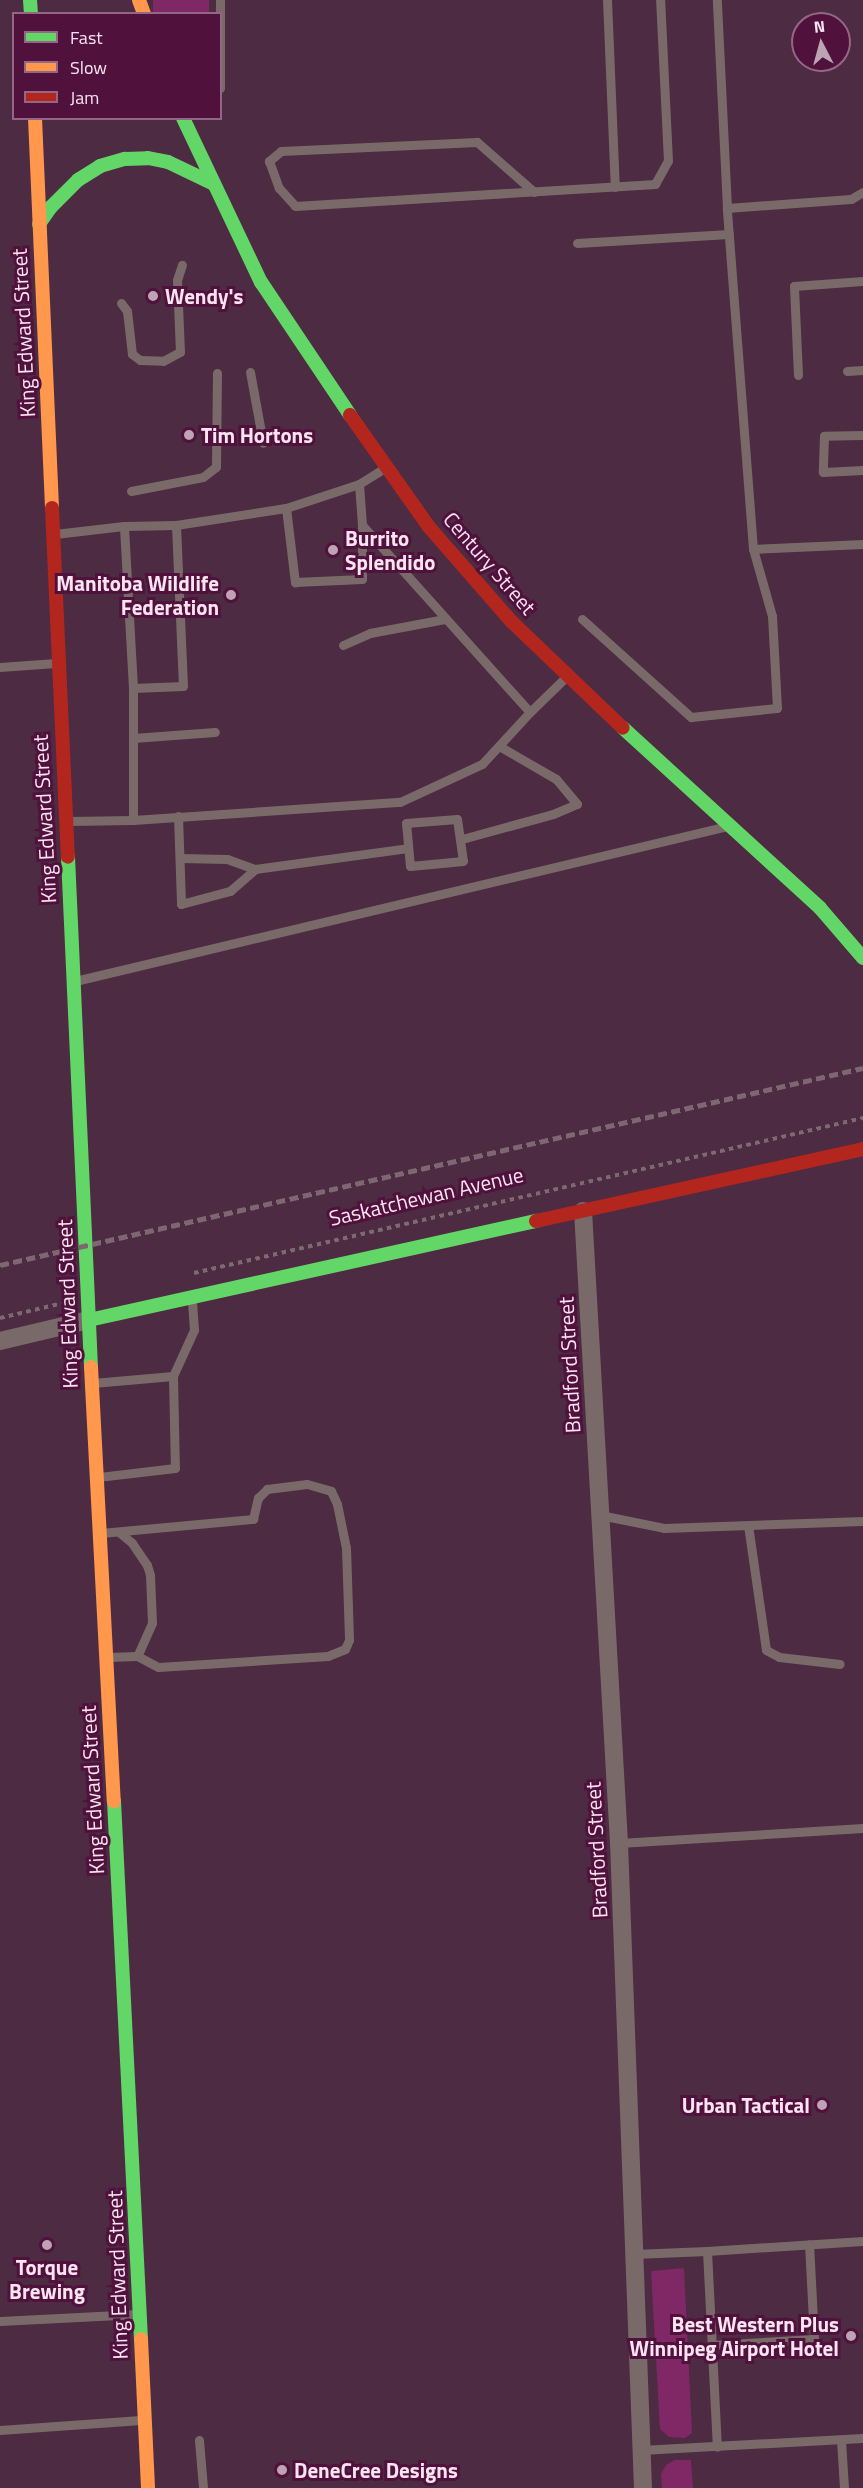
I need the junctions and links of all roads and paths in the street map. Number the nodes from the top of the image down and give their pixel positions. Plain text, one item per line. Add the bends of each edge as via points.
1 (607, 0) edge
2 (660, 0) edge
3 (717, 0) edge
4 (35, 120) edge
5 (184, 120) edge
6 (212, 183) junction
7 (615, 187) junction
8 (534, 192) junction
9 (863, 192) edge
10 (728, 208) junction
11 (39, 224) junction
12 (729, 234) junction
13 (577, 243) dead end
14 (182, 265) dead end
15 (863, 281) edge
16 (121, 303) dead end
17 (863, 370) edge
18 (847, 371) dead end
19 (250, 372) dead end
20 (217, 373) dead end
21 (798, 375) dead end
22 (863, 435) edge
23 (263, 443) dead end
24 (386, 468) junction
25 (863, 470) edge
26 (359, 484) junction
27 (131, 491) dead end
28 (286, 508) junction
29 (176, 525) junction
30 (362, 525) junction
31 (124, 526) junction
32 (53, 534) junction
33 (863, 544) edge
34 (753, 549) junction
35 (445, 619) junction
36 (582, 619) dead end
37 (343, 645) dead end
38 (59, 663) junction
39 (0, 667) edge
40 (566, 676) junction
41 (133, 688) junction
42 (530, 712) junction
43 (216, 732) dead end
44 (133, 738) junction
45 (498, 746) junction
46 (178, 816) junction
47 (133, 820) junction
48 (66, 821) junction
49 (728, 826) junction
50 (462, 839) junction
51 (408, 848) junction
52 (180, 858) junction
53 (255, 868) junction
54 (863, 958) edge
55 (73, 982) junction
56 (863, 1118) edge
57 (863, 1149) edge
58 (583, 1211) junction
59 (190, 1274) dead end
60 (192, 1297) junction
61 (88, 1298) junction
62 (0, 1318) edge
63 (89, 1320) junction
64 (0, 1341) edge
65 (174, 1376) junction
66 (91, 1384) junction
67 (95, 1477) junction
68 (600, 1515) junction
69 (863, 1521) edge
70 (748, 1525) junction
71 (119, 1532) junction
72 (98, 1533) junction
73 (137, 1656) junction
74 (105, 1657) junction
75 (840, 1664) dead end
76 (863, 1828) edge
77 (619, 1843) junction
78 (863, 2241) edge
79 (809, 2244) junction
80 (707, 2251) junction
81 (634, 2254) junction
82 (140, 2314) junction
83 (0, 2320) edge
84 (712, 2345) junction
85 (145, 2420) junction
86 (0, 2430) edge
87 (863, 2438) edge
88 (199, 2440) dead end
89 (841, 2440) junction
90 (717, 2447) junction
91 (641, 2450) junction
92 (148, 2488) edge
93 (203, 2488) edge
94 (643, 2488) edge
95 (844, 2488) edge

1 - 7 lane
2 - 7 lane via 668,161 655,184
3 - 10 lane
4 - 11 main road, King Edward Street
5 - 6 main road, Century Street
6 - 11 main road via 168,162 125,159 100,166 78,180
6 - 24 main road, Century Street via 261,282
7 - 8 lane
8 - 8 lane via 295,206 279,188 269,161 281,151 477,142
9 - 10 lane via 851,199
10 - 12 lane
11 - 32 main road, King Edward Street
12 - 13 lane
12 - 34 lane
14 - 16 lane via 177,280 180,352 163,361 140,360 132,354 127,311
15 - 21 lane via 794,286
17 - 18 lane
19 - 23 lane
20 - 27 lane via 216,467 202,477
22 - 25 lane via 824,436 823,472
24 - 26 lane
24 - 40 main road, Century Street via 455,559
26 - 28 lane
26 - 30 lane
28 - 29 lane
28 - 30 lane via 295,582 362,579
29 - 31 lane
29 - 41 lane via 183,686
30 - 35 lane
31 - 32 lane
31 - 41 lane
32 - 38 main road, King Edward Street
33 - 34 lane
34 - 36 lane via 772,616 777,708 692,717
35 - 37 lane via 370,633
35 - 42 lane
38 - 39 lane
38 - 48 main road, King Edward Street
40 - 42 lane
40 - 49 main road, Century Street
41 - 44 lane
42 - 45 lane
43 - 44 lane
44 - 47 lane
45 - 46 lane via 482,764 400,802
45 - 50 lane via 556,779 578,804
46 - 47 lane
46 - 52 lane
47 - 48 lane
48 - 55 main road, King Edward Street
49 - 54 main road, Century Street via 820,908
49 - 55 lane
50 - 51 lane via 463,861 410,866
50 - 51 lane via 457,819 406,823
51 - 53 lane
52 - 53 lane via 227,859
52 - 53 lane via 181,904 230,891
55 - 61 main road, King Edward Street
56 - 59 path, Saskatchewan Avenue
57 - 58 main road
58 - 60 main road
58 - 68 street, Bradford Street
60 - 63 main road
60 - 65 lane via 194,1330
61 - 62 path
61 - 63 main road, King Edward Street
63 - 64 street
63 - 66 main road, King Edward Street
65 - 66 lane
65 - 67 lane via 175,1468
66 - 67 main road, King Edward Street
67 - 72 main road, King Edward Street
68 - 70 lane via 664,1528
68 - 77 street, Bradford Street
69 - 70 lane
70 - 75 lane via 765,1650 779,1657
71 - 72 lane
71 - 73 lane via 132,1543 150,1575 152,1623
71 - 73 lane via 253,1519 258,1498 267,1489 307,1484 331,1491 338,1504 346,1548 349,1640 345,1649 328,1656 158,1667
72 - 74 main road, King Edward Street
73 - 74 lane
74 - 82 main road, King Edward Street
76 - 77 lane
77 - 81 street, Bradford Street
78 - 79 lane
79 - 80 lane
79 - 84 lane via 814,2339
80 - 81 lane
80 - 84 lane
81 - 91 street, Bradford Street
82 - 83 lane
82 - 85 main road, King Edward Street
84 - 90 lane
85 - 86 lane
85 - 92 main road, King Edward Street
87 - 89 lane
88 - 93 lane
89 - 90 lane
89 - 95 lane
90 - 91 lane
91 - 94 street, Bradford Street

